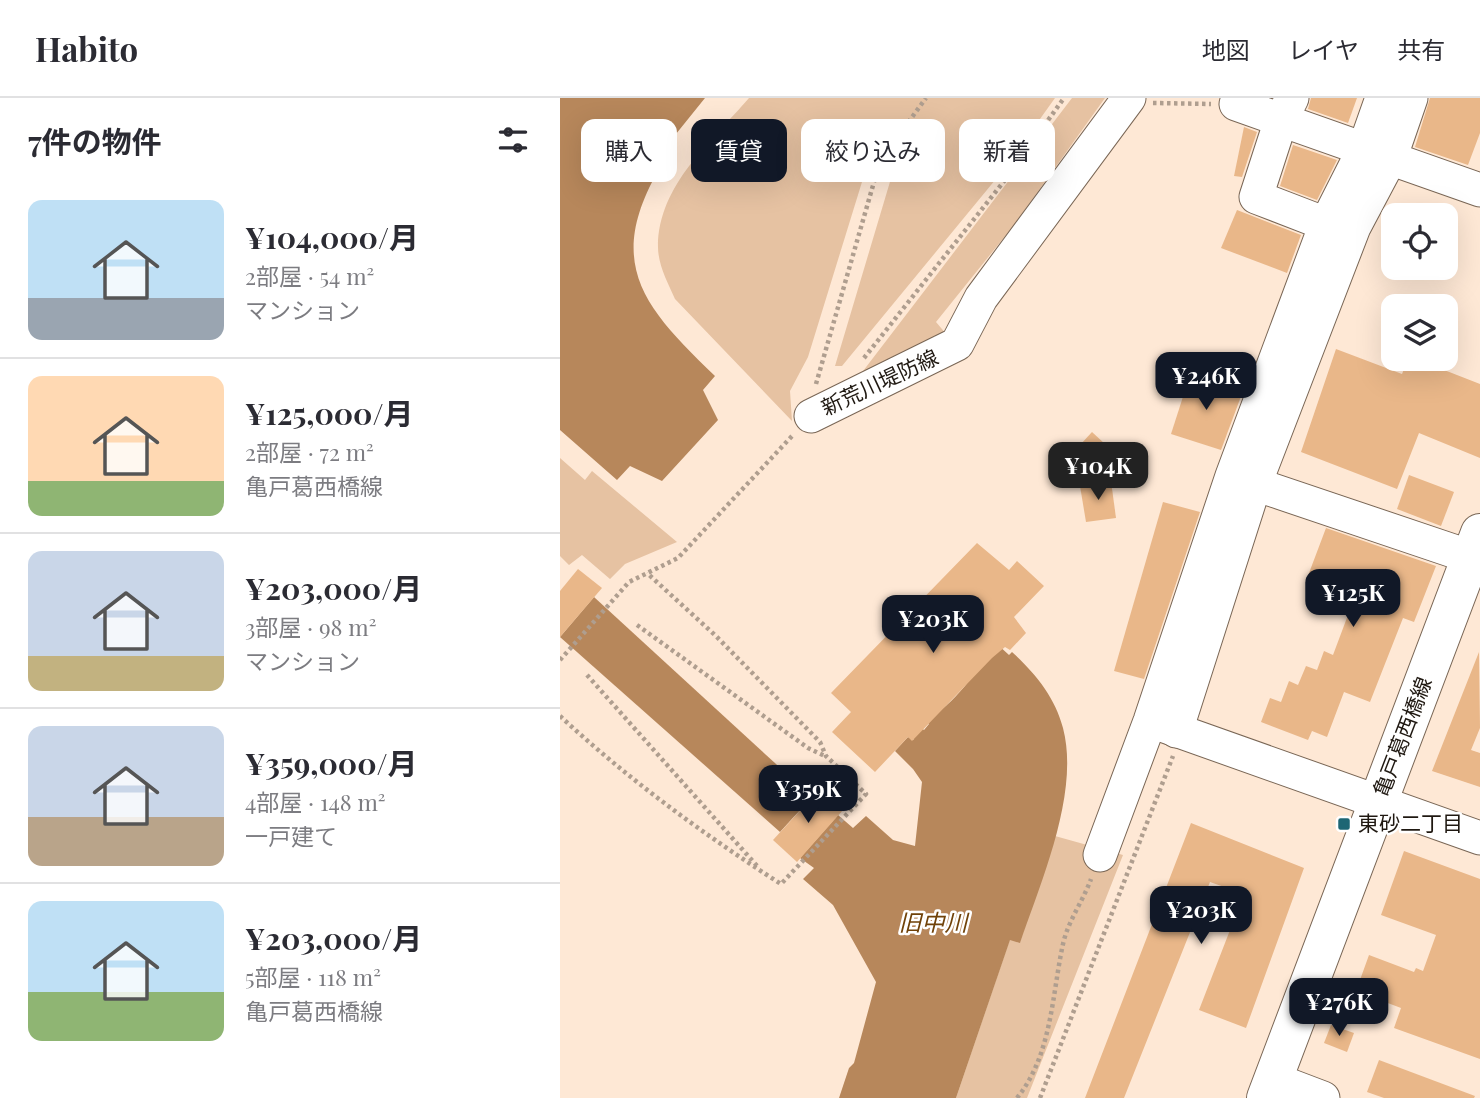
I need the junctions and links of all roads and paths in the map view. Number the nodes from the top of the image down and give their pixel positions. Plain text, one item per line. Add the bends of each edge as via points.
1 (926, 98) edge
2 (1064, 98) edge
3 (1129, 98) edge
4 (1143, 98) edge
5 (1382, 98) edge
6 (1411, 98) edge
7 (1236, 104) joint
8 (1287, 109) edge
9 (1377, 154) junction
10 (1480, 190) edge
11 (1326, 224) junction
12 (860, 363) dead end
13 (811, 416) junction
14 (1243, 480) junction
15 (1475, 545) edge
16 (648, 573) junction
17 (637, 625) dead end
18 (560, 660) edge
19 (587, 675) dead end
20 (560, 716) edge
21 (1163, 726) junction
22 (826, 756) junction
23 (1378, 802) junction
24 (1480, 838) edge
25 (1100, 855) joint
26 (764, 873) junction
27 (1269, 1089) edge
28 (1017, 1098) edge
29 (1040, 1098) edge
30 (1323, 1098) edge

1 - 13 path via 880,161 818,371
2 - 12 path
3 - 13 street, 新荒川堤防線 via 981,298 957,344
4 - 7 path via 1152,103
5 - 9 street
6 - 9 street
7 - 8 street
8 - 9 street
8 - 11 street via 1256,197
9 - 10 street
9 - 11 street
9 - 14 street via 1354,227
11 - 14 street
13 - 16 path, 新荒川堤防線 via 678,558
14 - 15 street
14 - 21 street
15 - 23 main road, 亀戸葛西橋線
16 - 18 path, 新荒川堤防線 via 629,582
16 - 22 path via 820,742
17 - 22 path via 808,748
19 - 26 path
20 - 26 path via 603,755
21 - 23 street
21 - 25 street
21 - 29 path via 1173,757
22 - 26 path via 866,794 781,884
23 - 24 street
23 - 27 main road, 亀戸葛西橋線
25 - 28 path via 1063,942 1047,1029
27 - 30 street

